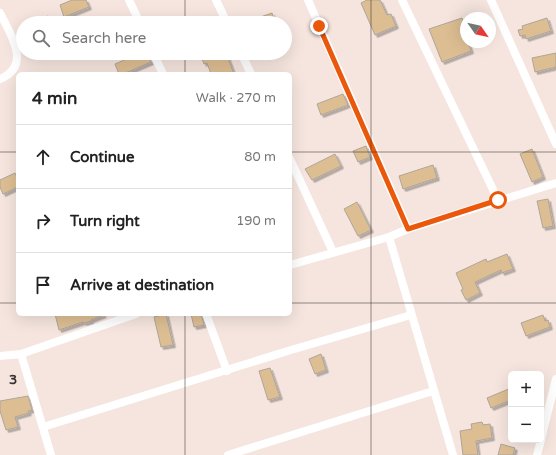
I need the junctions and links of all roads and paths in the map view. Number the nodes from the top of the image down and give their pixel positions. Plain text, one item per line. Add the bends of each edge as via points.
1 (129, 0) edge
2 (216, 0) edge
3 (308, 0) edge
4 (402, 0) edge
5 (492, 0) edge
6 (0, 13) edge
7 (137, 16) edge
8 (224, 16) edge
9 (16, 53) edge
10 (18, 60) edge
11 (157, 60) edge
12 (244, 60) edge
13 (162, 72) edge
14 (250, 72) edge
15 (0, 79) edge
16 (556, 144) edge
17 (292, 163) edge
18 (556, 183) edge
19 (498, 200) junction
20 (408, 229) junction
21 (389, 237) junction
22 (333, 252) junction
23 (292, 264) edge
24 (411, 315) junction
25 (130, 316) edge
26 (207, 316) edge
27 (21, 354) junction
28 (0, 356) edge
29 (227, 371) junction
30 (556, 379) edge
31 (433, 391) junction
32 (43, 427) junction
33 (544, 427) edge
34 (540, 443) edge
35 (51, 455) edge
36 (228, 455) edge
37 (453, 455) edge
38 (537, 455) edge

1 - 7 street
2 - 8 street
3 - 20 street
4 - 19 street
5 - 16 street
6 - 9 street via 13,40
10 - 15 street via 12,72
11 - 13 street
12 - 14 street
17 - 22 street
18 - 19 street
19 - 20 street
20 - 21 street
21 - 22 street
21 - 24 street
22 - 23 street
24 - 29 street
24 - 31 street
25 - 27 street
26 - 29 street
27 - 28 street
27 - 32 street
29 - 32 street
30 - 33 street
31 - 36 street
31 - 37 street
32 - 35 street
34 - 38 street

